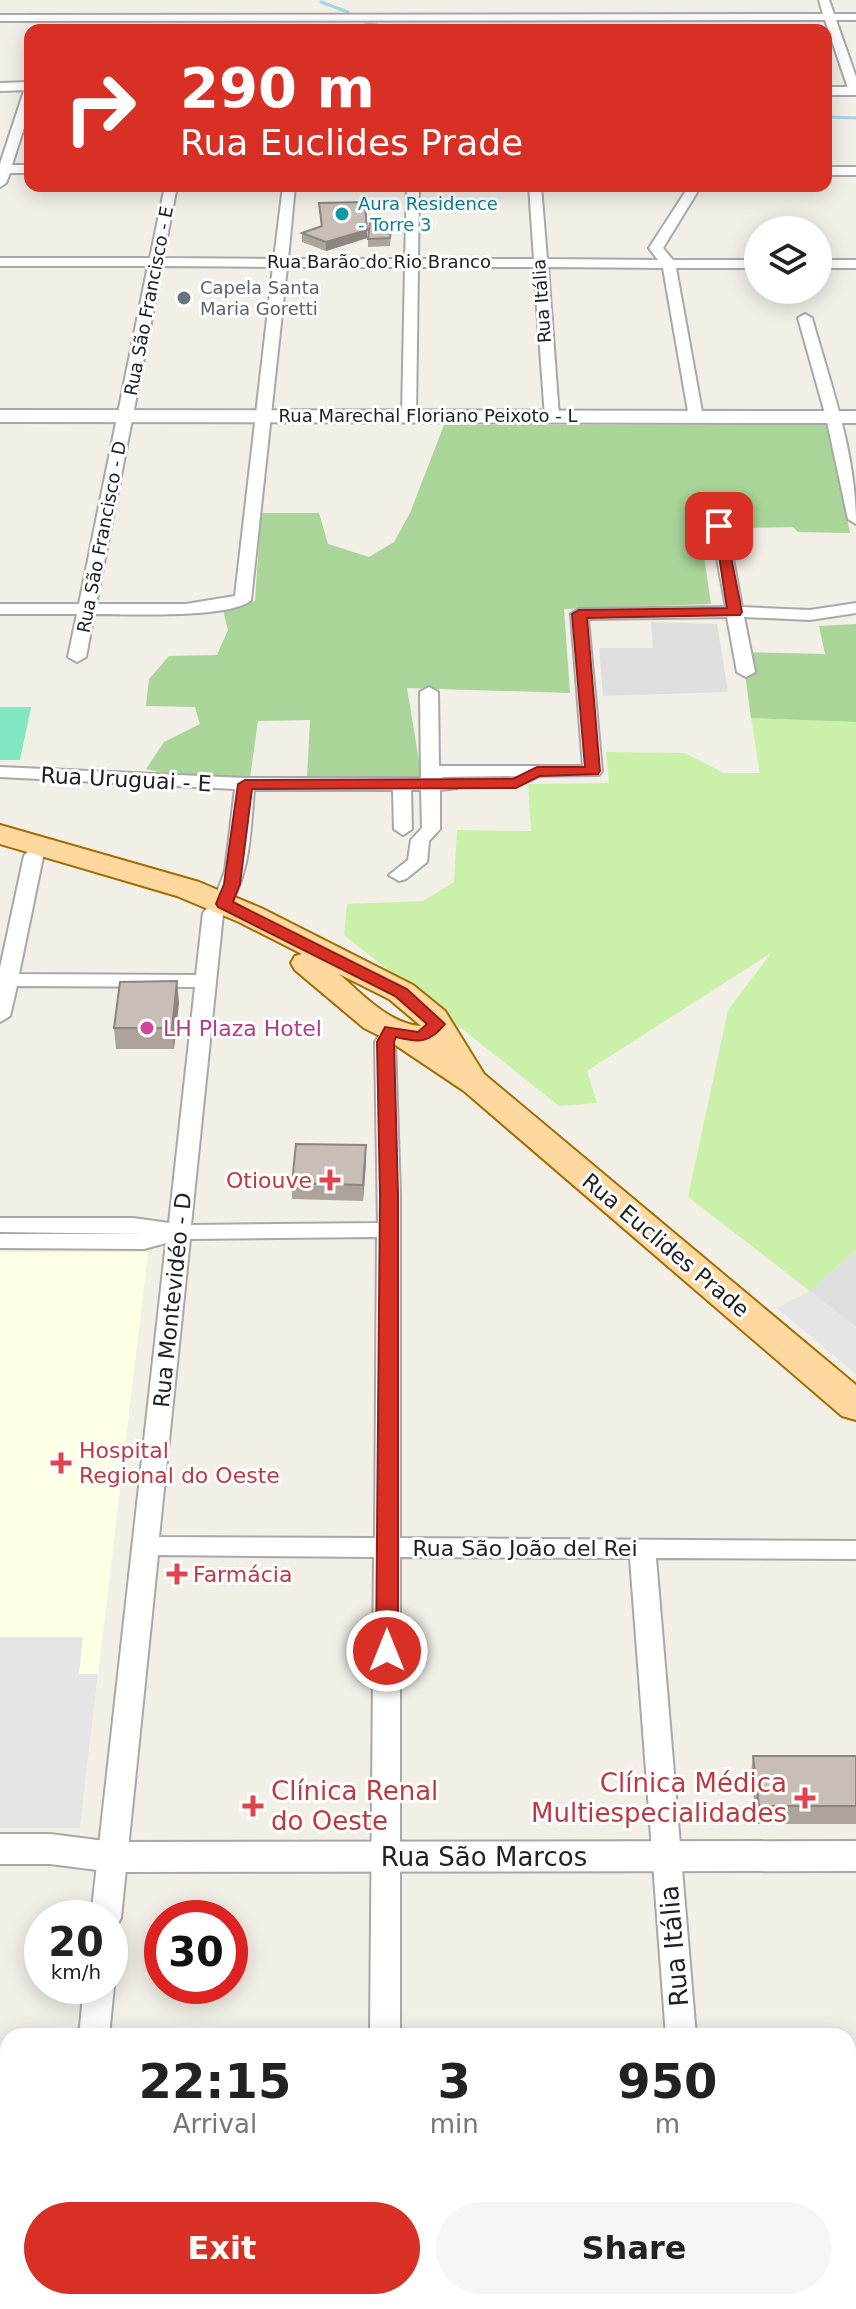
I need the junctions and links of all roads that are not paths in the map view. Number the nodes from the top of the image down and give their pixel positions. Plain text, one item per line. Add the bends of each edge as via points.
1 (416, 0) edge
2 (523, 0) edge
3 (624, 0) edge
4 (824, 0) edge
5 (727, 1) edge
6 (729, 16) junction
7 (524, 17) junction
8 (628, 17) junction
9 (830, 17) junction
10 (856, 17) edge
11 (0, 18) edge
12 (52, 19) edge
13 (204, 19) edge
14 (307, 19) edge
15 (415, 24) edge
16 (525, 24) edge
17 (629, 24) edge
18 (731, 24) edge
19 (0, 88) edge
20 (832, 88) edge
21 (855, 88) edge
22 (24, 89) edge
23 (24, 106) edge
24 (2, 169) edge
25 (24, 169) edge
26 (832, 171) edge
27 (856, 171) edge
28 (0, 183) edge
29 (170, 192) edge
30 (288, 192) edge
31 (413, 192) edge
32 (535, 192) edge
33 (691, 192) edge
34 (0, 262) edge
35 (157, 262) junction
36 (280, 262) junction
37 (411, 262) junction
38 (540, 263) junction
39 (669, 264) junction
40 (744, 264) edge
41 (832, 264) edge
42 (856, 264) edge
43 (805, 318) dead end
44 (0, 416) edge
45 (127, 416) junction
46 (264, 416) junction
47 (409, 416) junction
48 (552, 417) junction
49 (696, 417) junction
50 (833, 417) junction
51 (856, 417) edge
52 (856, 519) edge
53 (719, 526) dead end
54 (856, 607) edge
55 (0, 609) edge
56 (86, 610) junction
57 (735, 612) junction
58 (77, 657) dead end
59 (746, 672) dead end
60 (429, 692) dead end
61 (0, 772) edge
62 (430, 778) junction
63 (245, 784) junction
64 (402, 784) junction
65 (418, 833) junction
66 (0, 834) edge
67 (0, 848) edge
68 (38, 851) junction
69 (399, 875) dead end
70 (219, 909) junction
71 (4, 980) edge
72 (206, 981) junction
73 (390, 988) junction
74 (354, 1002) junction
75 (0, 1016) edge
76 (437, 1024) junction
77 (396, 1032) junction
78 (476, 1084) junction
79 (0, 1225) edge
80 (389, 1230) junction
81 (179, 1232) junction
82 (0, 1241) edge
83 (856, 1406) edge
84 (145, 1546) junction
85 (388, 1548) junction
86 (642, 1548) junction
87 (856, 1550) edge
88 (0, 1849) edge
89 (667, 1856) junction
90 (856, 1856) edge
91 (113, 1857) junction
92 (386, 1857) junction
93 (0, 1867) edge
94 (108, 1900) edge
95 (97, 2004) edge
96 (95, 2028) edge
97 (385, 2028) edge
98 (680, 2028) edge

1 - 15 street
2 - 7 street
3 - 8 street
4 - 9 street
5 - 6 street
6 - 8 street
6 - 9 street
6 - 18 street
7 - 8 street
7 - 15 street
7 - 16 street
8 - 17 street
9 - 10 street
9 - 21 street
11 - 12 street
12 - 13 street
13 - 14 street
14 - 15 street
19 - 22 street
20 - 21 street
23 - 24 street
24 - 25 street
24 - 28 street
26 - 27 street
29 - 35 street, Rua São Francisco - E
30 - 36 street
31 - 37 street
32 - 38 street, Rua Itália
33 - 39 street via 656,248
34 - 35 street, Rua Barão do Rio Branco
35 - 36 street, Rua Barão do Rio Branco
35 - 45 street, Rua São Francisco - E
36 - 37 street, Rua Barão do Rio Branco
36 - 46 street
37 - 38 street, Rua Barão do Rio Branco
37 - 47 street
38 - 39 street, Rua Barão do Rio Branco
38 - 48 street, Rua Itália
39 - 40 street, Rua Barão do Rio Branco
39 - 49 street
41 - 42 street
43 - 50 street
44 - 45 street, Rua Marechal Floriano Peixoto - L
45 - 46 street, Rua Marechal Floriano Peixoto - L
45 - 56 street, Rua São Francisco - D
46 - 47 street, Rua Marechal Floriano Peixoto - L
46 - 56 street via 243,600 186,609
47 - 48 street, Rua Marechal Floriano Peixoto - L
48 - 49 street, Rua Marechal Floriano Peixoto - L
49 - 50 street, Rua Marechal Floriano Peixoto - L
50 - 51 street, Rua Marechal Floriano Peixoto - L
50 - 52 street
53 - 57 street
54 - 57 street via 831,616
55 - 56 street
56 - 58 street, Rua São Francisco - D
57 - 59 street
57 - 62 street, Rua Uruguai - E via 579,614 593,771 537,771 516,784
60 - 62 street
61 - 63 street, Rua Uruguai - E
62 - 64 street, Rua Uruguai - E
62 - 65 street
63 - 64 street, Rua Uruguai - E
63 - 70 street, Rua Montevidéo - D via 232,884
64 - 65 street
65 - 69 street via 417,862
66 - 68 main road, Rua Euclides Prade
67 - 68 main road, Rua Euclides Prade
68 - 70 main road, Rua Euclides Prade via 188,889
68 - 71 street
70 - 72 street, Rua Montevidéo - D
70 - 73 main road, Rua Euclides Prade
70 - 74 main road, Rua Euclides Prade via 277,942
71 - 72 street
71 - 75 street
72 - 81 street, Rua Montevidéo - D
73 - 74 main road via 365,987 354,994
73 - 76 main road, Rua Euclides Prade
74 - 77 main road, Rua Euclides Prade
76 - 77 main road via 425,1036
76 - 78 main road, Rua Euclides Prade
77 - 78 main road, Rua Euclides Prade
77 - 80 street via 385,1042
78 - 83 main road, Rua Euclides Prade
79 - 81 street via 133,1225
80 - 81 street
80 - 85 street
81 - 82 street via 144,1242
81 - 84 street, Rua Montevidéo - D
84 - 85 street, Rua São João del Rei
84 - 91 street, Rua Montevidéo - D
85 - 86 street, Rua São João del Rei
85 - 92 street
86 - 87 street, Rua São João del Rei
86 - 89 street, Rua Itália
88 - 91 street, Rua São Marcos
89 - 90 street, Rua São Marcos
89 - 92 street, Rua São Marcos
89 - 98 street, Rua Itália
91 - 92 street, Rua São Marcos
91 - 93 street, Rua São Marcos via 47,1867
91 - 94 street, Rua Montevidéo - D
92 - 97 street
95 - 96 street

